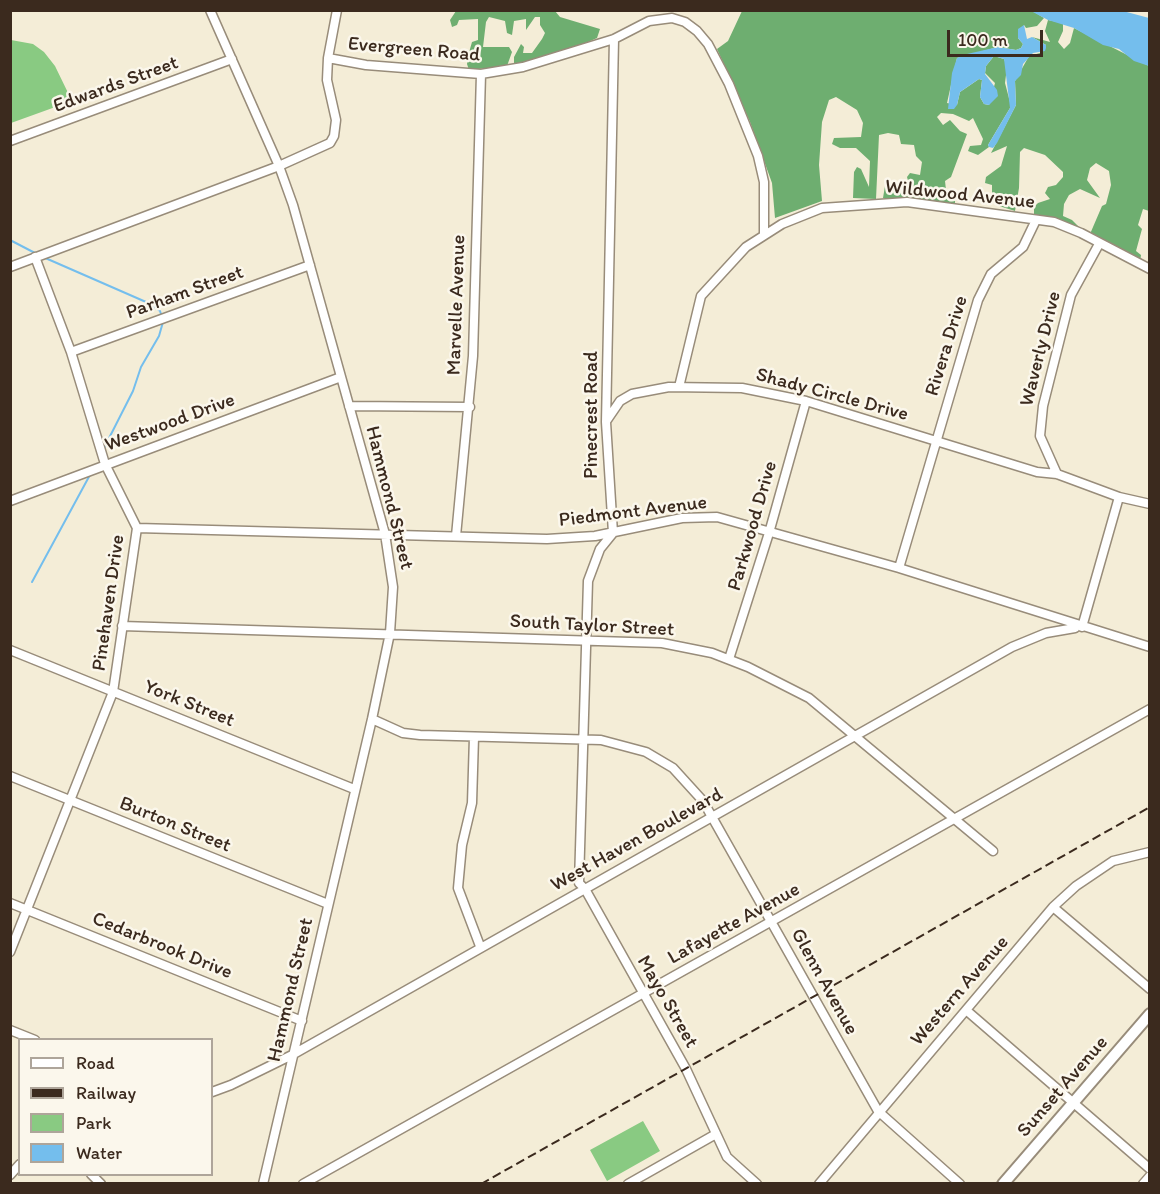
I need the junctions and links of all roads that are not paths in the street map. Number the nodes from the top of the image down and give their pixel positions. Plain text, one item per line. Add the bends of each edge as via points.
1 (210, 10) edge
2 (337, 10) edge
3 (614, 39) junction
4 (328, 58) junction
5 (232, 59) junction
6 (481, 74) junction
7 (10, 141) edge
8 (279, 166) junction
9 (1035, 220) junction
10 (764, 235) junction
11 (1099, 244) junction
12 (36, 257) junction
13 (310, 265) junction
14 (10, 267) edge
15 (1149, 269) edge
16 (71, 352) junction
17 (341, 377) junction
18 (680, 387) junction
19 (806, 401) junction
20 (349, 406) junction
21 (470, 408) junction
22 (606, 422) junction
23 (935, 441) junction
24 (105, 464) junction
25 (1057, 474) junction
26 (1119, 497) junction
27 (10, 501) edge
28 (1149, 504) edge
29 (137, 528) junction
30 (613, 533) junction
31 (769, 533) junction
32 (385, 534) junction
33 (456, 536) junction
34 (899, 568) junction
35 (122, 626) junction
36 (1082, 627) junction
37 (390, 633) junction
38 (585, 640) junction
39 (1149, 647) edge
40 (10, 651) edge
41 (729, 659) junction
42 (113, 692) junction
43 (1149, 709) edge
44 (372, 719) junction
45 (855, 736) junction
46 (474, 737) junction
47 (582, 738) junction
48 (10, 776) edge
49 (354, 789) junction
50 (71, 801) junction
51 (711, 816) junction
52 (953, 819) junction
53 (993, 851) dead end
54 (1149, 852) edge
55 (585, 888) junction
56 (10, 903) edge
57 (328, 904) junction
58 (1053, 907) junction
59 (28, 909) junction
60 (771, 921) junction
61 (480, 946) junction
62 (10, 952) edge
63 (1149, 989) edge
64 (644, 994) junction
65 (966, 1010) junction
66 (1149, 1014) edge
67 (302, 1021) junction
68 (10, 1030) edge
69 (30, 1038) edge
70 (292, 1055) junction
71 (213, 1092) edge
72 (1073, 1103) junction
73 (878, 1112) junction
74 (716, 1134) junction
75 (1149, 1169) edge
76 (1149, 1176) edge
77 (263, 1184) edge
78 (303, 1184) edge
79 (628, 1184) edge
80 (757, 1184) edge
81 (819, 1184) edge
82 (960, 1184) edge
83 (1003, 1184) edge
84 (1143, 1184) edge

1 - 5 street, Hammond Street
2 - 4 street, Evergreen Road
3 - 6 street, Evergreen Road via 523,67
3 - 10 street, Evergreen Road via 649,21 672,18 698,31 708,44 758,156 764,182
3 - 22 street, Pinecrest Road
4 - 6 street, Evergreen Road via 366,65
4 - 8 street, Evergreen Road via 327,80 336,120 334,136 322,148
5 - 7 street, Edwards Street
5 - 8 street, Hammond Street
6 - 21 street, Marvelle Avenue
8 - 12 street, Evergreen Road
8 - 13 street, Hammond Street
9 - 10 street, Wildwood Avenue via 890,201 822,208
9 - 11 street, Wildwood Avenue via 1067,226
9 - 23 street, Rivera Drive via 1023,247 986,282
10 - 18 street, Wildwood Avenue via 733,259 701,296
11 - 15 street, Wildwood Avenue
11 - 25 street, Waverly Drive via 1071,295 1043,406 1040,436
12 - 14 street, Evergreen Road
12 - 16 street, Pinehaven Drive
13 - 16 street, Parham Street
13 - 17 street, Hammond Street
16 - 24 street, Pinehaven Drive
17 - 20 street, Hammond Street
17 - 24 street, Westwood Drive
18 - 19 street, Shady Circle Drive via 742,388
18 - 22 street, Shady Circle Drive via 632,394 620,401
19 - 23 street, Shady Circle Drive
19 - 31 street, Parkwood Drive
20 - 21 street
20 - 32 street, Hammond Street
21 - 33 street, Marvelle Avenue
22 - 30 street, Pinecrest Road
23 - 25 street, Shady Circle Drive via 1037,472
23 - 34 street, Rivera Drive
24 - 27 street, Westwood Drive
24 - 29 street, Pinehaven Drive
25 - 26 street
26 - 28 street
26 - 36 street
29 - 32 street, Piedmont Avenue
29 - 35 street, Pinehaven Drive
30 - 31 street, Piedmont Avenue via 704,516
30 - 33 street, Piedmont Avenue via 556,539
30 - 38 street via 600,549 588,581
31 - 34 street, Piedmont Avenue
31 - 41 street, Parkwood Drive
32 - 33 street, Piedmont Avenue
32 - 37 street, Hammond Street via 393,587
34 - 36 street, Piedmont Avenue
35 - 37 street, South Taylor Street
35 - 42 street, Pinehaven Drive
36 - 39 street, Piedmont Avenue
36 - 45 street, West Haven Boulevard via 1046,633 1012,647
37 - 38 street, South Taylor Street
37 - 44 street, Hammond Street
38 - 41 street, South Taylor Street via 662,643
38 - 47 street
40 - 42 street, York Street
41 - 45 street, South Taylor Street via 809,698
42 - 49 street, York Street
42 - 50 street, Pinehaven Drive
43 - 52 street, Lafayette Avenue
44 - 46 street, Glenn Avenue via 403,732
44 - 49 street, Hammond Street
45 - 51 street, West Haven Boulevard
45 - 52 street, South Taylor Street
46 - 47 street, Glenn Avenue
46 - 61 street via 472,803 462,845 458,888
47 - 51 street, Glenn Avenue via 624,745 661,759 681,774
47 - 55 street via 579,883
48 - 50 street, Burton Street
49 - 57 street, Hammond Street
50 - 57 street, Burton Street
50 - 59 street, Pinehaven Drive
51 - 55 street, West Haven Boulevard
51 - 60 street, Glenn Avenue
52 - 53 street, South Taylor Street
52 - 60 street, Lafayette Avenue
54 - 58 street, Western Avenue via 1113,861
55 - 61 street, West Haven Boulevard
55 - 64 street, Mayo Street
56 - 59 street, Cedarbrook Drive
57 - 67 street, Hammond Street
58 - 63 street
58 - 65 street, Western Avenue
59 - 62 street, Pinehaven Drive
59 - 67 street, Cedarbrook Drive
60 - 64 street, Lafayette Avenue
60 - 73 street, Glenn Avenue
61 - 70 street, West Haven Boulevard
64 - 74 street, Mayo Street via 686,1069
64 - 78 street, Lafayette Avenue
65 - 72 street
65 - 73 street, Western Avenue
66 - 72 main road, Sunset Avenue
67 - 70 street, Hammond Street
68 - 69 street
70 - 71 street, West Haven Boulevard
70 - 77 street, Hammond Street
72 - 75 street
72 - 83 main road, Sunset Avenue
73 - 81 street, Western Avenue
73 - 82 street, Glenn Avenue
74 - 79 street
74 - 80 street, Mayo Street via 727,1157
76 - 84 street

